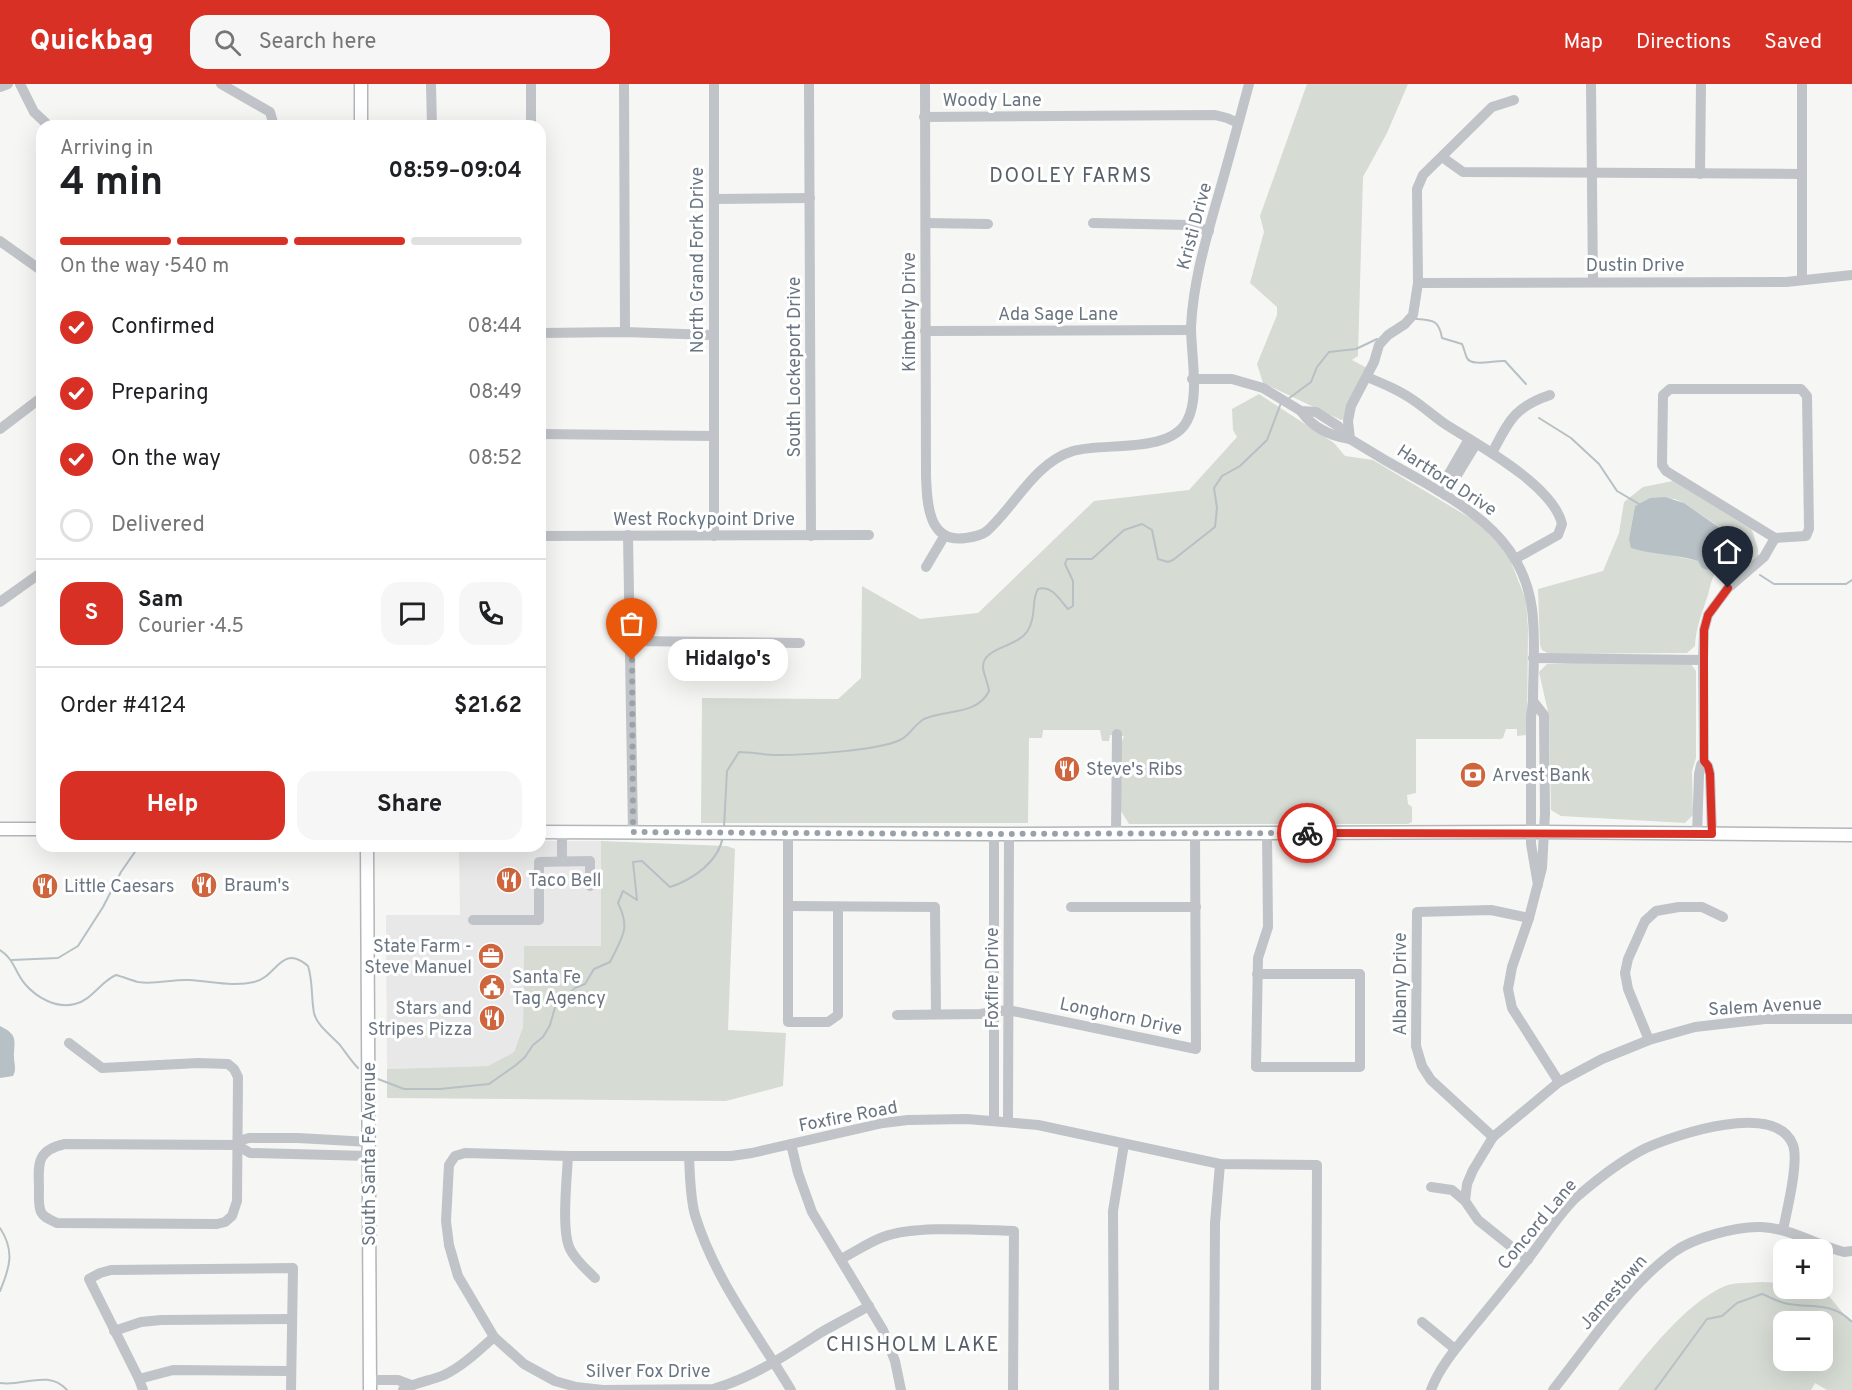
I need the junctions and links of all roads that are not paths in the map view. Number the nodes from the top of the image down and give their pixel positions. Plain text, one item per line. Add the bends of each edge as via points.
1 (8, 84) edge
2 (20, 84) edge
3 (221, 84) edge
4 (361, 84) edge
5 (431, 84) edge
6 (531, 84) edge
7 (624, 84) edge
8 (714, 84) edge
9 (809, 84) edge
10 (925, 84) edge
11 (1249, 84) edge
12 (1591, 84) edge
13 (1701, 84) edge
14 (1802, 84) edge
15 (0, 87) edge
16 (1514, 100) dead end
17 (924, 117) junction
18 (43, 120) edge
19 (272, 120) edge
20 (361, 120) edge
21 (432, 120) edge
22 (531, 120) edge
23 (1238, 123) junction
24 (1442, 157) junction
25 (1592, 173) junction
26 (1700, 174) junction
27 (1802, 174) junction
28 (810, 198) junction
29 (715, 199) junction
30 (926, 223) junction
31 (1093, 223) dead end
32 (988, 224) dead end
33 (1209, 231) junction
34 (0, 241) edge
35 (36, 267) edge
36 (1852, 275) edge
37 (1802, 280) junction
38 (1593, 282) junction
39 (1418, 283) junction
40 (925, 330) junction
41 (1191, 330) junction
42 (625, 332) junction
43 (546, 333) edge
44 (712, 335) junction
45 (1367, 377) junction
46 (1192, 379) junction
47 (1550, 395) dead end
48 (36, 402) edge
49 (0, 429) edge
50 (546, 435) edge
51 (713, 436) junction
52 (1350, 439) junction
53 (1472, 441) junction
54 (1492, 453) junction
55 (1442, 493) junction
56 (628, 535) junction
57 (869, 535) dead end
58 (945, 535) junction
59 (546, 536) edge
60 (714, 536) junction
61 (811, 536) junction
62 (1775, 538) junction
63 (1515, 559) junction
64 (926, 567) dead end
65 (36, 576) edge
66 (0, 602) edge
67 (632, 640) junction
68 (800, 644) dead end
69 (1533, 658) junction
70 (1703, 660) junction
71 (1117, 734) dead end
72 (1704, 761) junction
73 (0, 829) edge
74 (36, 829) edge
75 (546, 832) edge
76 (562, 832) junction
77 (633, 832) junction
78 (1538, 832) junction
79 (1267, 833) junction
80 (789, 834) junction
81 (994, 834) junction
82 (1009, 834) junction
83 (1116, 834) junction
84 (1195, 834) junction
85 (1712, 834) junction
86 (1696, 835) junction
87 (1852, 835) edge
88 (367, 852) edge
89 (562, 861) junction
90 (590, 886) dead end
91 (789, 906) junction
92 (838, 907) junction
93 (1071, 907) dead end
94 (1196, 907) junction
95 (1723, 917) dead end
96 (1529, 918) junction
97 (473, 920) dead end
98 (1257, 974) junction
99 (1008, 1010) junction
100 (994, 1012) junction
101 (936, 1014) junction
102 (897, 1015) dead end
103 (1852, 1019) edge
104 (1649, 1040) junction
105 (69, 1043) dead end
106 (1559, 1082) junction
107 (994, 1120) junction
108 (1008, 1122) junction
109 (1493, 1137) junction
110 (283, 1138) junction
111 (333, 1140) junction
112 (369, 1142) junction
113 (791, 1144) junction
114 (1125, 1144) junction
115 (237, 1145) junction
116 (285, 1153) junction
117 (338, 1155) junction
118 (455, 1155) joint
119 (568, 1155) junction
120 (689, 1155) junction
121 (369, 1156) junction
122 (1220, 1164) junction
123 (1431, 1187) dead end
124 (1465, 1201) junction
125 (1783, 1230) junction
126 (1852, 1251) edge
127 (842, 1259) junction
128 (1528, 1260) junction
129 (595, 1278) dead end
130 (869, 1306) junction
131 (292, 1319) junction
132 (1422, 1322) dead end
133 (114, 1331) junction
134 (494, 1337) junction
135 (1455, 1349) junction
136 (775, 1362) junction
137 (291, 1371) junction
138 (139, 1378) junction
139 (370, 1385) edge
140 (407, 1387) edge
141 (143, 1390) edge
142 (291, 1390) edge
143 (791, 1390) edge
144 (901, 1390) edge
145 (1013, 1390) edge
146 (1114, 1390) edge
147 (1214, 1390) edge
148 (1316, 1390) edge
149 (1431, 1390) edge
150 (1553, 1390) edge

1 - 15 street
2 - 18 street via 34,112
3 - 19 street via 270,112
4 - 20 main road
5 - 21 street
6 - 22 street
7 - 42 street
8 - 29 street, North Grand Fork Drive
9 - 28 street, South Lockeport Drive
10 - 17 street, Kimberly Drive
11 - 23 street, Kristi Drive
12 - 25 street
13 - 26 street
14 - 27 street
16 - 24 street via 1492,107
17 - 23 street, Woody Lane via 1215,115
17 - 30 street, Kimberly Drive
23 - 33 street, Kristi Drive
24 - 25 street via 1463,172
24 - 39 street via 1423,175 1417,189
25 - 26 street
25 - 38 street
26 - 27 street
27 - 37 street
28 - 29 street
28 - 61 street, South Lockeport Drive
29 - 44 street, North Grand Fork Drive
30 - 32 street
30 - 40 street, Kimberly Drive
31 - 33 street via 1189,225
33 - 41 street, Kristi Drive via 1195,287
34 - 35 street
36 - 37 street, Dustin Drive
37 - 38 street, Dustin Drive
38 - 39 street, Dustin Drive
39 - 45 street via 1413,315 1379,345
40 - 41 street, Ada Sage Lane
40 - 58 street, Kimberly Drive via 928,509 932,521
41 - 46 street, Kristi Drive
42 - 43 street
42 - 44 street
44 - 51 street, North Grand Fork Drive
45 - 52 street via 1352,406 1348,421
45 - 53 street via 1394,388
46 - 52 street, Hartford Drive via 1248,382 1301,411 1316,412
46 - 58 street, Kristi Drive via 1191,414 1170,439 1094,447 1058,456 986,532 959,539
47 - 54 street via 1531,402 1511,419
48 - 49 street
50 - 51 street
51 - 60 street, North Grand Fork Drive
52 - 55 street, Hartford Drive
53 - 54 street
53 - 55 street
54 - 63 street via 1538,489 1554,507 1562,524 1558,535
55 - 63 street, Hartford Drive via 1480,517
56 - 59 street, West Rockypoint Drive
56 - 60 street, West Rockypoint Drive
56 - 67 street
57 - 61 street, West Rockypoint Drive
58 - 64 street
60 - 61 street, West Rockypoint Drive
62 - 62 street via 1806,536 1809,529 1807,396 1801,389 1670,389 1664,395 1662,465 1666,471
62 - 70 street via 1764,557 1728,588 1708,615
63 - 69 street, Hartford Drive via 1532,607
65 - 66 street
67 - 68 street
67 - 77 street
69 - 70 street
69 - 78 street, Hartford Drive via 1531,717
70 - 72 street
71 - 83 street
72 - 85 street via 1710,774
72 - 86 street via 1699,774
73 - 74 main road
75 - 76 main road
76 - 77 main road
76 - 89 street
77 - 80 main road
78 - 79 main road
78 - 86 main road
78 - 96 street, Hartford Drive via 1534,869 1538,885
79 - 84 main road
79 - 98 street via 1268,927
80 - 81 main road
80 - 91 street
81 - 82 main road
81 - 100 street, Foxfire Drive
82 - 83 main road
82 - 99 street, Foxfire Drive
83 - 84 main road
84 - 94 street, Longhorn Drive
85 - 86 main road
85 - 87 main road
88 - 112 main road, South Santa Fe Avenue
89 - 90 street via 590,861
89 - 97 street via 538,862 539,920
91 - 92 street
91 - 92 street via 788,1022 828,1022 838,1015
92 - 101 street via 935,907
93 - 94 street
94 - 99 street, Longhorn Drive via 1196,1049
95 - 104 street via 1702,907 1679,907 1656,911 1645,921 1625,973
96 - 106 street, Hartford Drive via 1512,967 1509,998
96 - 109 street, Albany Drive via 1491,910 1417,912 1416,1046 1422,1066 1431,1080
98 - 98 street via 1360,974 1360,1068 1256,1067
99 - 100 street, Longhorn Drive
99 - 108 street, Foxfire Drive
100 - 101 street, Longhorn Drive
100 - 107 street, Foxfire Drive
101 - 102 street, Longhorn Drive
103 - 104 street, Salem Avenue via 1725,1022
104 - 106 street, Salem Avenue
105 - 115 street via 102,1068 228,1064 238,1077
106 - 109 street, Salem Avenue
107 - 108 street, Foxfire Road
107 - 113 street, Foxfire Road via 908,1120
108 - 114 street, Foxfire Road
109 - 124 street, Salem Avenue via 1473,1170
110 - 111 street
110 - 115 street via 249,1138
110 - 116 street
111 - 112 street
111 - 117 street
112 - 121 main road, South Santa Fe Avenue
113 - 120 street, Foxfire Road via 731,1155
113 - 127 street via 812,1212
114 - 122 street, Foxfire Road
114 - 146 street via 1113,1211
115 - 115 street via 236,1207 232,1216 221,1223 69,1224 57,1223 41,1211 39,1160 55,1146
115 - 116 street via 250,1153
116 - 117 street
117 - 121 street
118 - 119 street, Foxfire Road
118 - 134 street, Silver Fox Drive via 447,1178 449,1245 458,1276
119 - 120 street, Foxfire Road
119 - 129 street via 569,1247
120 - 136 street via 695,1213 713,1261 743,1316
121 - 139 main road, South Santa Fe Avenue
122 - 147 street via 1215,1223
122 - 148 street, Foxfire Road via 1317,1165
123 - 124 street via 1452,1190
124 - 128 street via 1478,1220
125 - 126 street, Jamestown via 1830,1248
125 - 128 street, Concord Lane via 1795,1164 1794,1147 1787,1134 1766,1124 1722,1126 1675,1137 1611,1170 1576,1197
125 - 150 street, Jamestown via 1760,1226 1730,1230 1676,1250 1636,1285
127 - 130 street
127 - 145 street via 896,1233 1014,1231
128 - 135 street, Concord Lane
130 - 136 street, Silver Fox Drive
130 - 144 street via 895,1361
131 - 133 street via 161,1320
131 - 133 street via 293,1268 111,1270 89,1279
131 - 137 street
132 - 135 street
133 - 138 street
134 - 136 street, Silver Fox Drive via 524,1364 555,1381 603,1390 713,1389
134 - 140 street via 460,1366
135 - 149 street, Concord Lane
136 - 143 street
137 - 138 street via 173,1370
137 - 142 street
138 - 141 street
139 - 140 street via 398,1380

